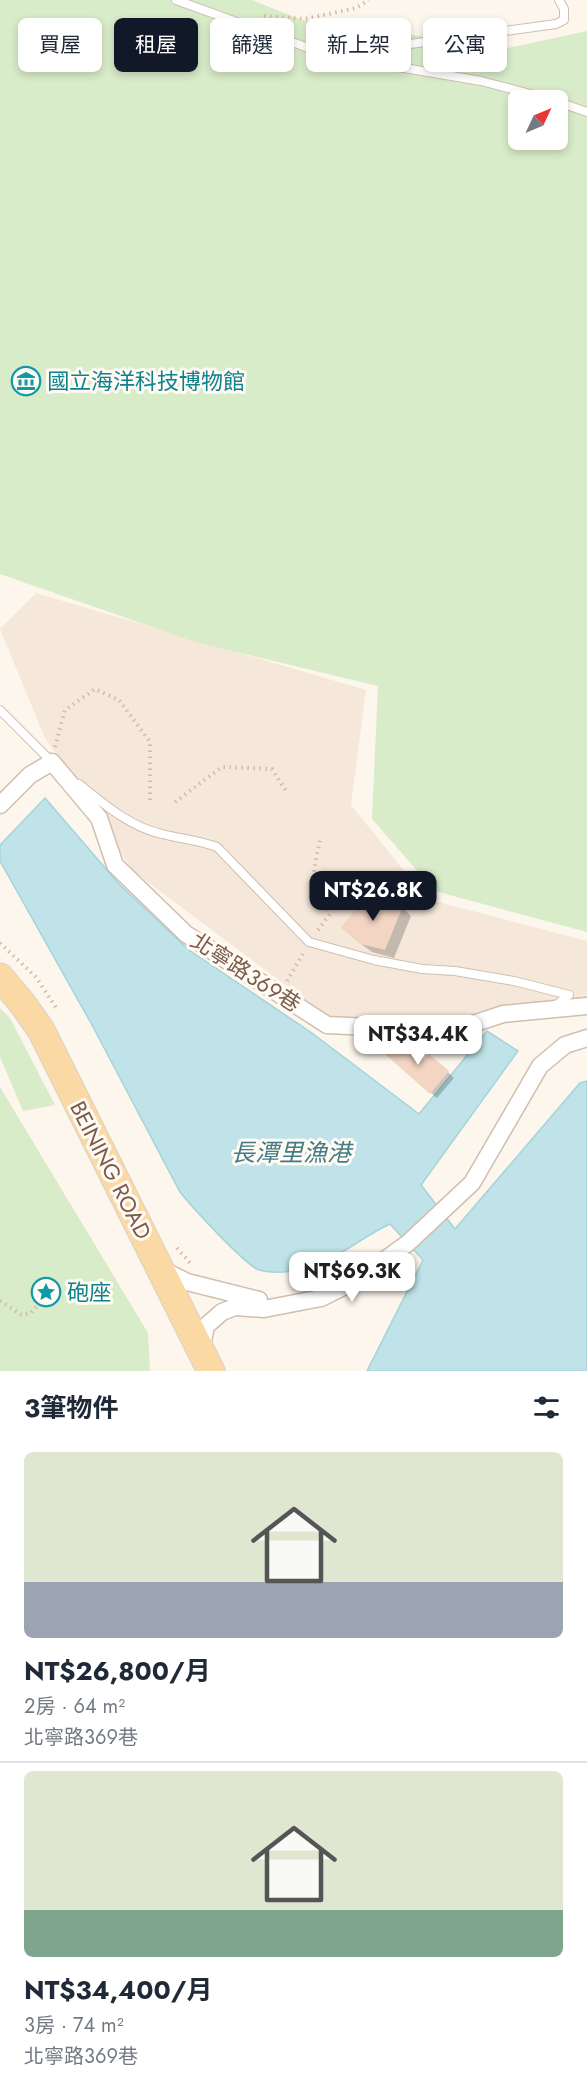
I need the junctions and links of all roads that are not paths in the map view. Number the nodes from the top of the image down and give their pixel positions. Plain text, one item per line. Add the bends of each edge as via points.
1 (176, 0) edge
2 (559, 0) edge
3 (411, 44) edge
4 (306, 47) edge
5 (411, 69) edge
6 (515, 90) edge
7 (568, 105) edge
8 (587, 112) edge
9 (0, 710) edge
10 (52, 762) junction
11 (0, 805) edge
12 (0, 977) edge
13 (587, 1006) edge
14 (548, 1012) junction
15 (587, 1038) edge
16 (161, 1269) junction
17 (273, 1306) junction
18 (206, 1361) edge

1 - 4 lane
2 - 3 lane via 564,20 556,24
5 - 6 lane
7 - 8 lane
9 - 10 lane
10 - 11 street via 30,775
10 - 14 street, 北寧路369巷 via 99,818 115,865 186,934 327,1025 461,1028 503,1014
10 - 14 lane via 109,809 136,825 217,847 309,942 374,960 513,981 569,995
12 - 16 main road, BEINING ROAD via 41,1030
13 - 14 street, 北寧路369巷
15 - 17 street via 565,1045 540,1066 472,1183 408,1244 339,1290 300,1304
16 - 17 street via 187,1282
16 - 18 main road, BEINING ROAD
17 - 18 street via 235,1307 222,1312 206,1326

